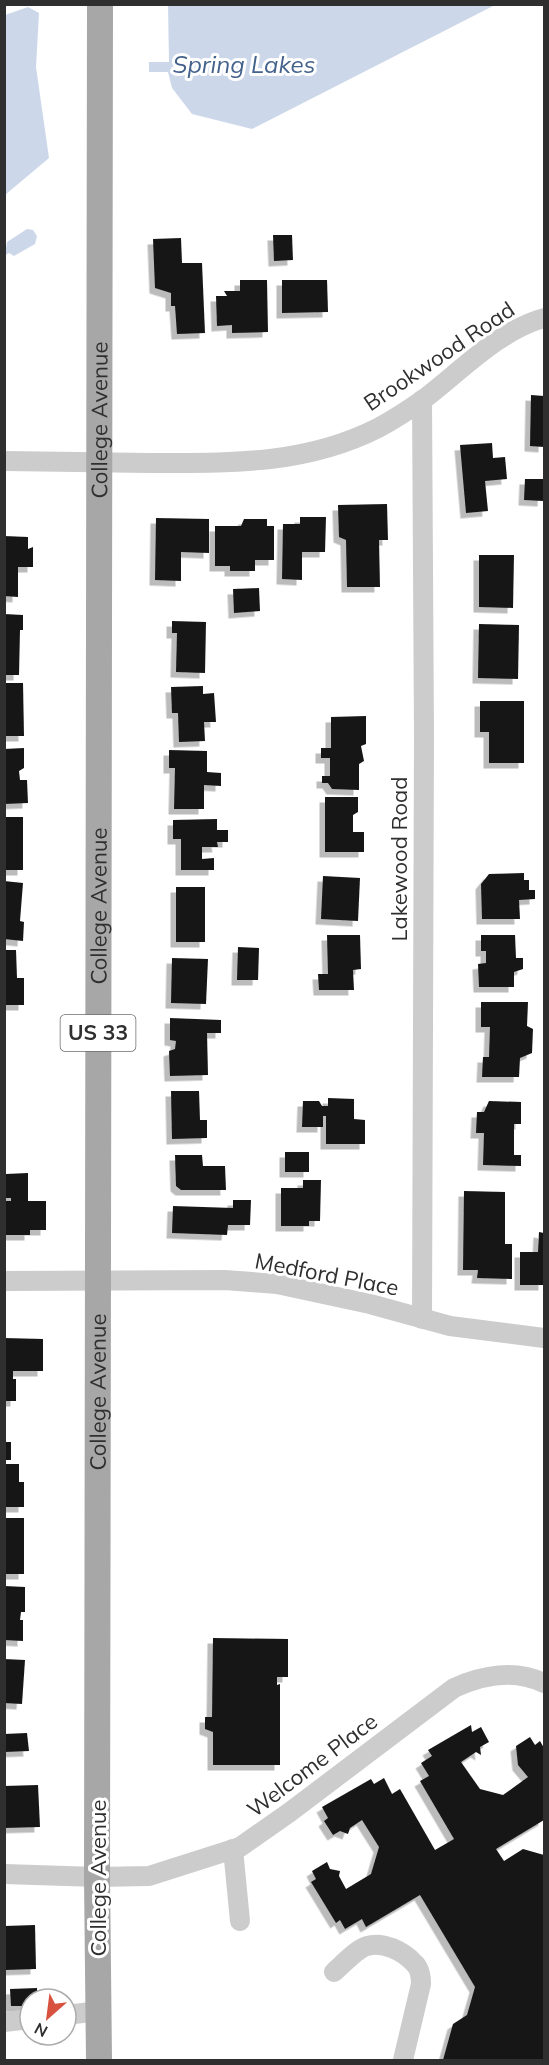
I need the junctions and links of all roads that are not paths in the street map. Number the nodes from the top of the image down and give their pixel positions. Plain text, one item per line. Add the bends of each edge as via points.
1 (100, 4) edge
2 (544, 318) edge
3 (422, 400) junction
4 (4, 461) edge
5 (99, 462) junction
6 (98, 1280) junction
7 (4, 1281) edge
8 (422, 1319) junction
9 (544, 1338) edge
10 (544, 1683) edge
11 (233, 1849) junction
12 (4, 1874) edge
13 (97, 1877) junction
14 (240, 1921) dead end
15 (334, 1972) dead end
16 (99, 2011) junction
17 (78, 2013) edge
18 (99, 2061) edge
19 (403, 2061) edge

1 - 5 main road, College Avenue / US 33
2 - 3 street, Brookwood Road via 487,348
3 - 5 street, Brookwood Road via 377,428 329,448 289,458 226,464
3 - 8 street, Lakewood Road
4 - 5 street, Brookwood Road
5 - 6 main road, College Avenue / US 33
6 - 7 street, Medford Place
6 - 8 street, Medford Place via 277,1284
6 - 13 main road, College Avenue / US 33
8 - 9 street, Medford Place
10 - 11 street, Welcome Place via 508,1674 473,1679 454,1688 290,1812
11 - 13 street, Welcome Place via 149,1876
11 - 14 street
12 - 13 street, Welcome Place
13 - 16 main road, College Avenue / US 33
15 - 19 street via 366,1946 398,1950 415,1963 421,1984
16 - 17 street
16 - 18 main road, College Avenue / US 33

